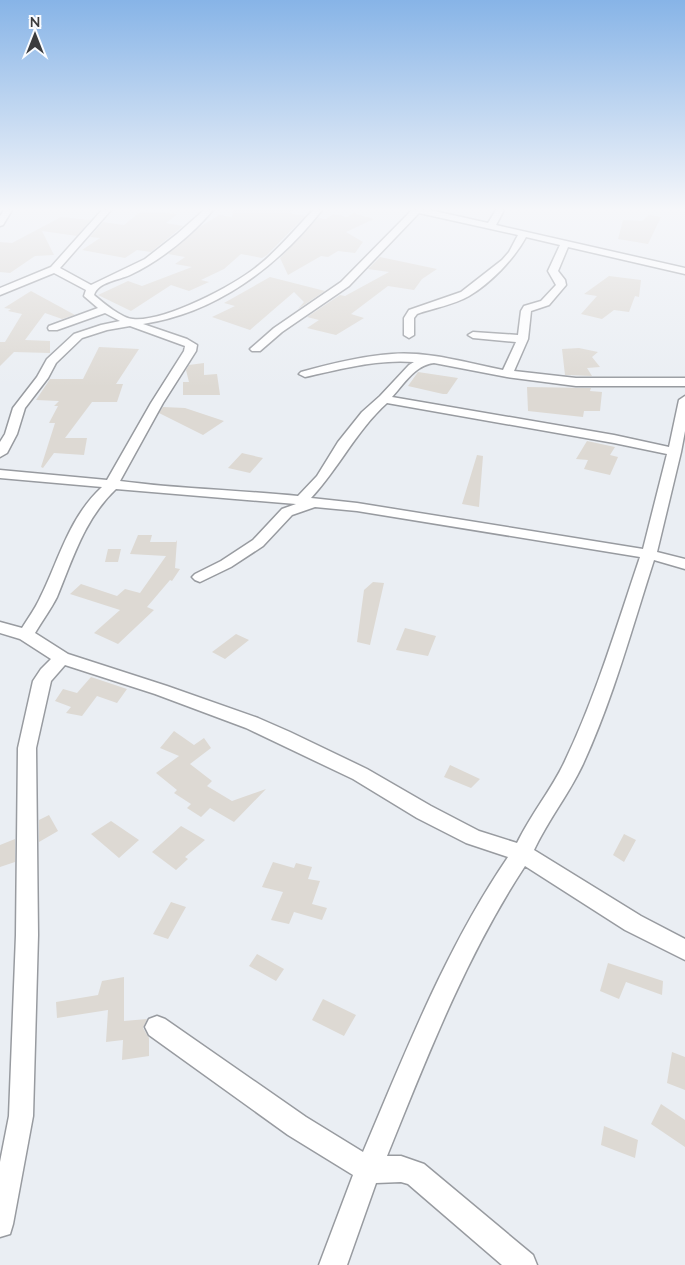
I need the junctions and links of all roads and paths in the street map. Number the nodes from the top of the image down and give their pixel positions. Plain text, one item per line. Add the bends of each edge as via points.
1 (54, 269) joint
2 (134, 269) edge
3 (259, 269) edge
4 (359, 269) edge
5 (496, 269) edge
6 (554, 269) edge
7 (91, 289) junction
8 (0, 292) edge
9 (106, 309) junction
10 (135, 324) junction
11 (53, 328) dead end
12 (409, 335) dead end
13 (472, 335) dead end
14 (523, 340) junction
15 (256, 349) dead end
16 (434, 360) junction
17 (305, 374) dead end
18 (507, 374) junction
19 (685, 382) edge
20 (384, 399) junction
21 (685, 400) edge
22 (679, 446) edge
23 (0, 453) edge
24 (0, 474) edge
25 (111, 486) junction
26 (300, 501) junction
27 (318, 504) junction
28 (649, 554) junction
29 (685, 564) edge
30 (200, 577) dead end
31 (0, 627) edge
32 (26, 635) junction
33 (62, 658) junction
34 (522, 853) junction
35 (685, 950) edge
36 (157, 1027) dead end
37 (368, 1170) junction
38 (0, 1224) edge
39 (333, 1265) edge
40 (523, 1265) edge

1 - 7 street
1 - 8 street
2 - 7 street
3 - 10 street via 240,283 184,312
4 - 15 street via 344,284
5 - 12 street via 465,294 413,312 408,318
6 - 14 street via 561,285 545,303 526,310
7 - 9 street via 89,296
9 - 10 street
9 - 11 street
10 - 23 street via 78,336 51,361 19,408 11,434
10 - 25 street via 191,346
13 - 14 street
14 - 18 street
16 - 17 street via 393,357
16 - 18 street
16 - 20 street via 413,367
18 - 19 street via 576,382
20 - 22 street via 614,439
20 - 26 street via 366,415 322,478
21 - 22 street
22 - 28 street
24 - 25 street via 79,480
25 - 26 street
25 - 32 street via 86,515 48,599
26 - 27 street
27 - 28 street via 398,513
27 - 30 street via 287,512 258,543
28 - 29 street
28 - 34 street via 597,707 573,765
31 - 32 street
32 - 33 street
33 - 34 street via 252,723 360,774 473,837
33 - 38 street via 42,681 26,748 27,935 21,1116
34 - 35 street via 633,923
34 - 37 street via 492,898 435,1010
36 - 37 street via 297,1126
37 - 39 street
37 - 40 street via 414,1172

